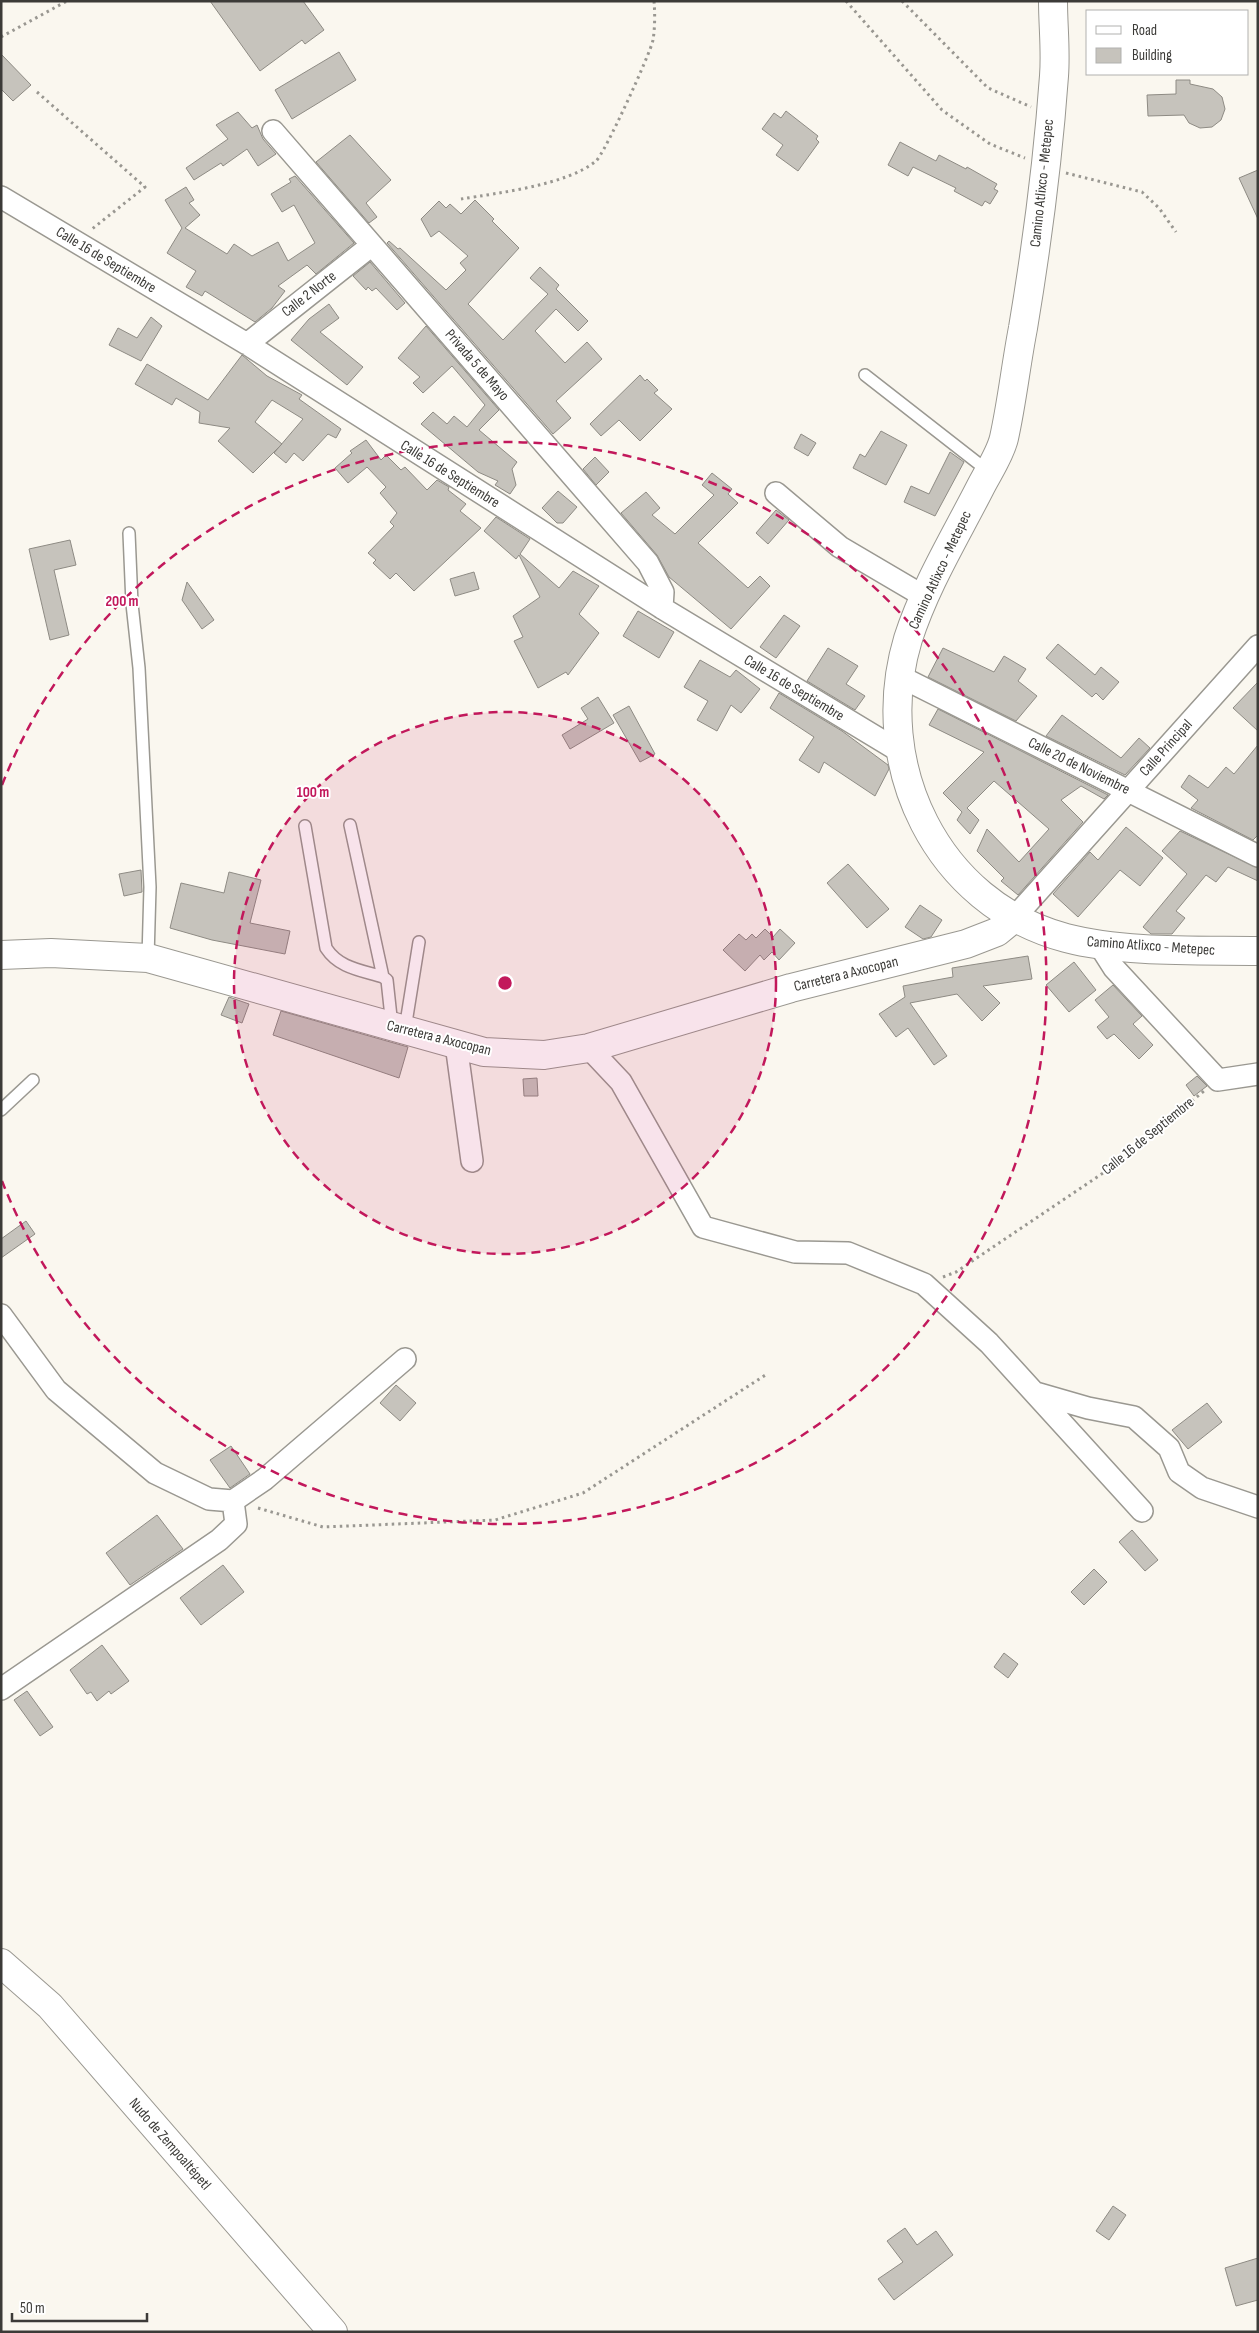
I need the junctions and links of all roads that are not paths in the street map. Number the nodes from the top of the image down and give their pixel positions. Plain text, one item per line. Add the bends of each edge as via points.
1 (1053, 1) edge
2 (273, 131) dead end
3 (1, 197) edge
4 (372, 245) junction
5 (247, 344) junction
6 (865, 375) dead end
7 (988, 471) junction
8 (776, 493) dead end
9 (129, 533) dead end
10 (925, 597) junction
11 (662, 608) junction
12 (1258, 646) edge
13 (899, 676) junction
14 (899, 751) junction
15 (1128, 790) junction
16 (350, 825) dead end
17 (305, 826) dead end
18 (1258, 856) edge
19 (1014, 918) junction
20 (419, 942) dead end
21 (1100, 946) junction
22 (1258, 950) edge
23 (1, 954) edge
24 (148, 958) junction
25 (383, 977) junction
26 (398, 1027) junction
27 (456, 1044) junction
28 (590, 1048) junction
29 (1258, 1074) edge
30 (1225, 1079) junction
31 (33, 1080) dead end
32 (1258, 1081) edge
33 (1, 1110) edge
34 (472, 1161) dead end
35 (1, 1314) edge
36 (405, 1359) dead end
37 (1036, 1393) junction
38 (233, 1501) junction
39 (1258, 1507) edge
40 (1142, 1511) dead end
41 (1, 1689) edge
42 (1, 1963) edge
43 (333, 2332) edge

1 - 7 main road, Camino Atlixco - Metepec via 1054,74 1039,232 1003,441
2 - 4 street, Privada 5 de Mayo
3 - 5 street, Calle 16 de Septiembre
4 - 5 street, Calle 2 Norte
4 - 11 street, Privada 5 de Mayo via 648,563 663,592
5 - 11 street, Calle 16 de Septiembre
6 - 7 lane
7 - 10 main road, Camino Atlixco - Metepec
8 - 10 street via 840,547
9 - 24 lane via 150,878
10 - 13 main road, Camino Atlixco - Metepec
11 - 14 street, Calle 16 de Septiembre
12 - 15 street, Calle Principal
13 - 14 main road, Camino Atlixco - Metepec
13 - 15 street, Calle 20 de Noviembre
14 - 19 main road, Camino Atlixco - Metepec via 913,797 940,851 980,895
15 - 18 street, Calle 20 de Noviembre
15 - 19 street, Calle Principal
16 - 25 lane
17 - 25 lane via 326,948 337,962
19 - 21 main road, Camino Atlixco - Metepec via 1064,938
19 - 28 main road, Carretera a Axocopan via 997,932 966,944 791,988
20 - 26 lane
21 - 22 main road, Camino Atlixco - Metepec
21 - 30 street via 1114,968
23 - 24 main road, Carretera a Axocopan
24 - 26 main road, Carretera a Axocopan
25 - 26 lane via 389,985
26 - 27 main road, Carretera a Axocopan
27 - 28 main road, Carretera a Axocopan via 484,1052 544,1055
27 - 34 street
28 - 37 street via 622,1082 703,1227 796,1252 848,1253 924,1284 989,1343
29 - 30 street
30 - 32 lane
31 - 33 lane
35 - 38 street via 56,1390 155,1473 209,1499
36 - 38 street via 265,1479
37 - 39 street via 1134,1417 1169,1448 1179,1472 1202,1488
37 - 40 street
38 - 41 street via 236,1524 218,1540
42 - 43 main road, Nudo de Zempoaltépetl via 50,2006

